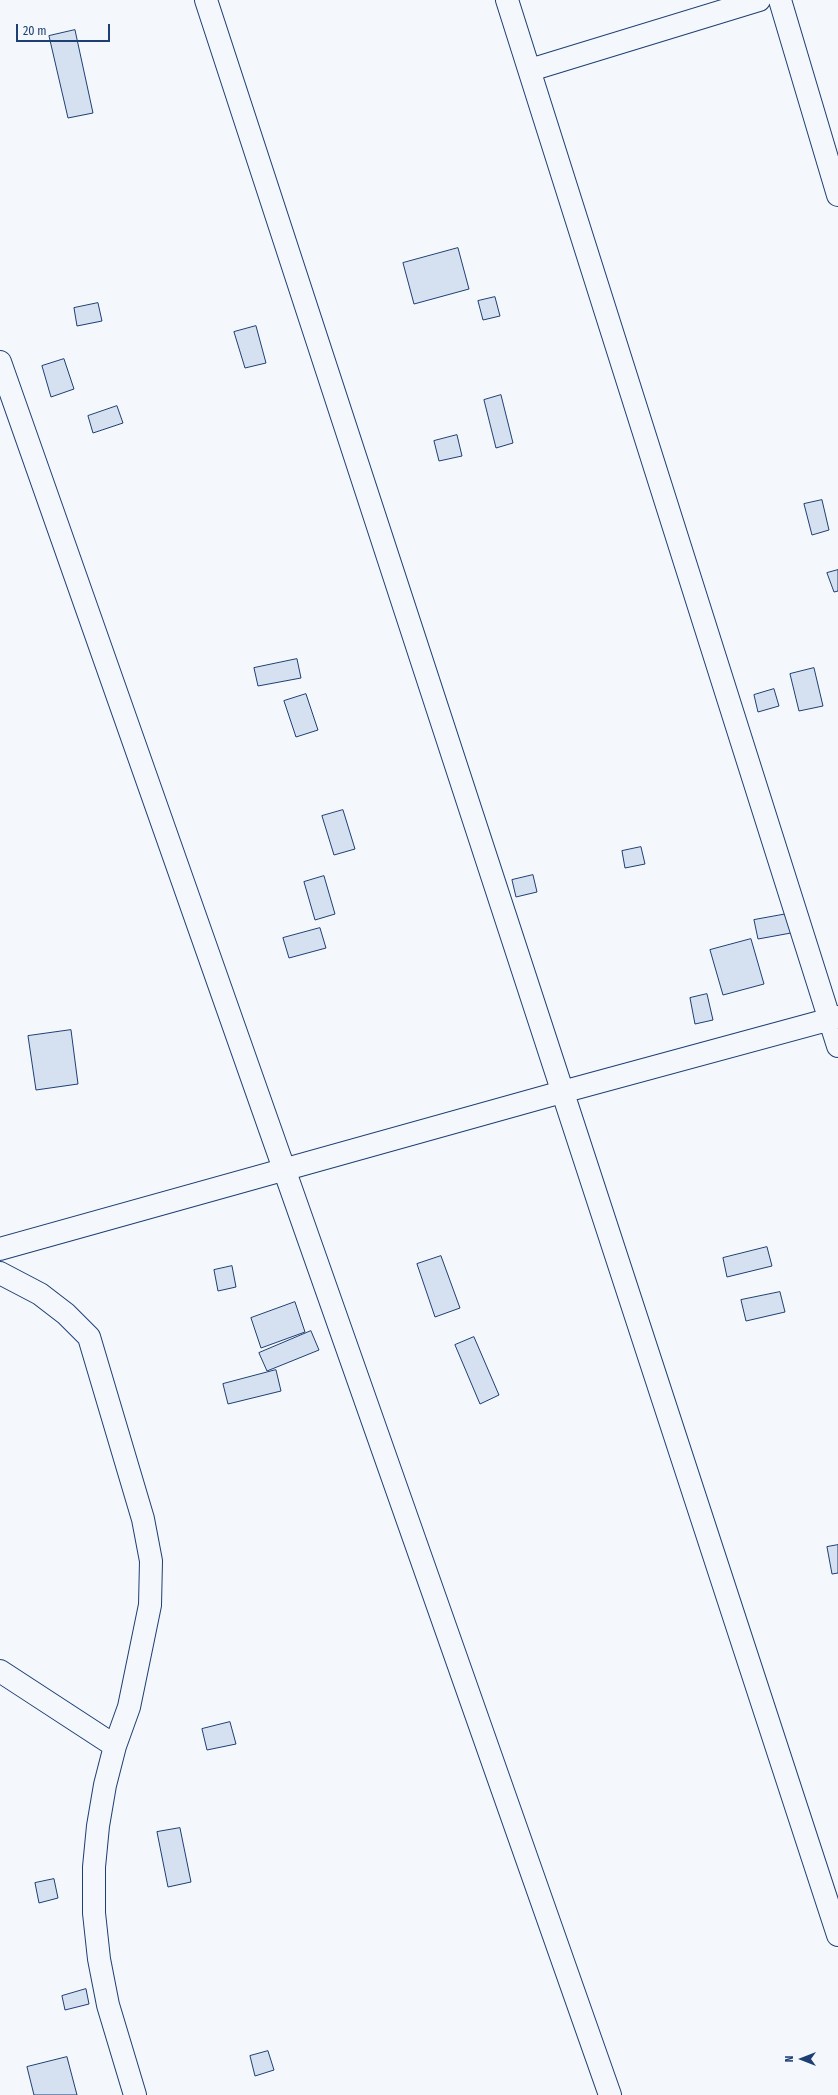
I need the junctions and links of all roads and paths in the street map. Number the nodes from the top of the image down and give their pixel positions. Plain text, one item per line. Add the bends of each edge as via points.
1 (206, 0) edge
2 (507, 0) edge
3 (759, 0) edge
4 (780, 0) edge
5 (530, 70) junction
6 (838, 195) edge
7 (0, 362) edge
8 (834, 1018) edge
9 (838, 1046) edge
10 (562, 1092) junction
11 (285, 1170) junction
12 (0, 1249) edge
13 (0, 1273) edge
14 (0, 1671) edge
15 (115, 1746) junction
16 (838, 1935) edge
17 (135, 2095) edge
18 (610, 2095) edge

1 - 10 street
2 - 5 street
3 - 5 street
4 - 6 street
5 - 8 street
7 - 11 street
8 - 9 street
8 - 10 street
10 - 11 street
10 - 16 street
11 - 12 street
11 - 18 street
13 - 15 street via 40,1294 66,1314 89,1337 143,1519 151,1561 150,1605 129,1707
14 - 15 street
15 - 17 street via 98,1826 94,1867 94,1913 108,2005

